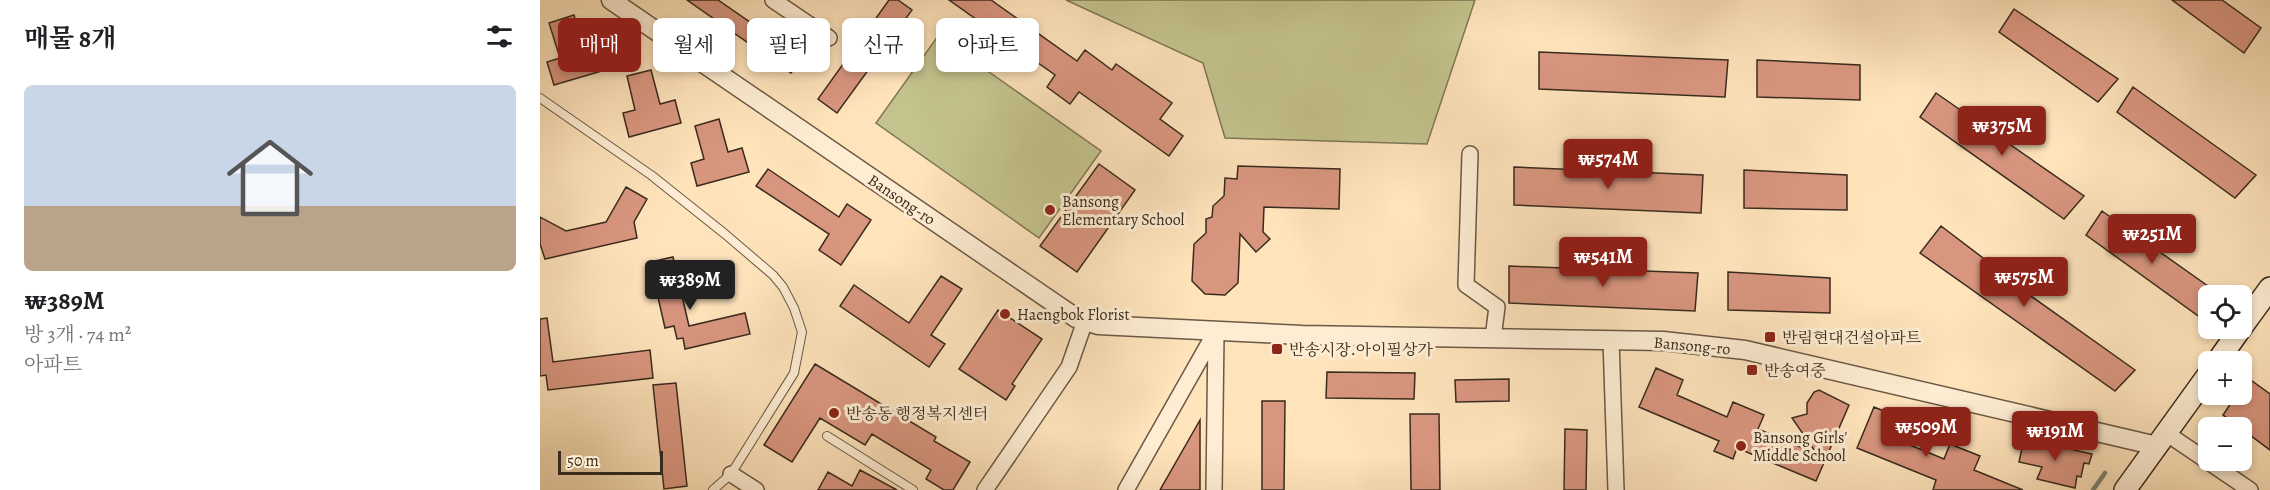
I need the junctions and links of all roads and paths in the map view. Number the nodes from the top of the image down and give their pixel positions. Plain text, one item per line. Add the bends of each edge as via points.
1 (610, 0) edge
2 (773, 0) edge
3 (800, 18) edge
4 (540, 98) edge
5 (1470, 154) dead end
6 (2270, 288) edge
7 (2252, 313) edge
8 (1085, 321) junction
9 (1216, 331) junction
10 (1493, 338) junction
11 (1611, 340) junction
12 (2198, 389) edge
13 (827, 436) dead end
14 (2162, 440) junction
15 (731, 474) junction
16 (2240, 488) edge
17 (713, 490) edge
18 (756, 490) edge
19 (913, 490) edge
20 (985, 490) edge
21 (1126, 490) edge
22 (1214, 490) edge
23 (1617, 490) edge
24 (2125, 490) edge

1 - 8 street, Bansong-ro
2 - 3 street
4 - 15 lane via 651,175 783,287 802,332 794,374
5 - 10 street via 1466,285 1497,306
6 - 7 main road
8 - 9 street, Bansong-ro
8 - 20 street via 1068,367
9 - 10 street, Bansong-ro
9 - 21 street
9 - 22 street
10 - 11 street, Bansong-ro
11 - 14 street, Bansong-ro via 1745,350
11 - 23 street
12 - 14 main road
13 - 19 lane
14 - 16 street
14 - 24 main road
15 - 17 lane
15 - 18 street

